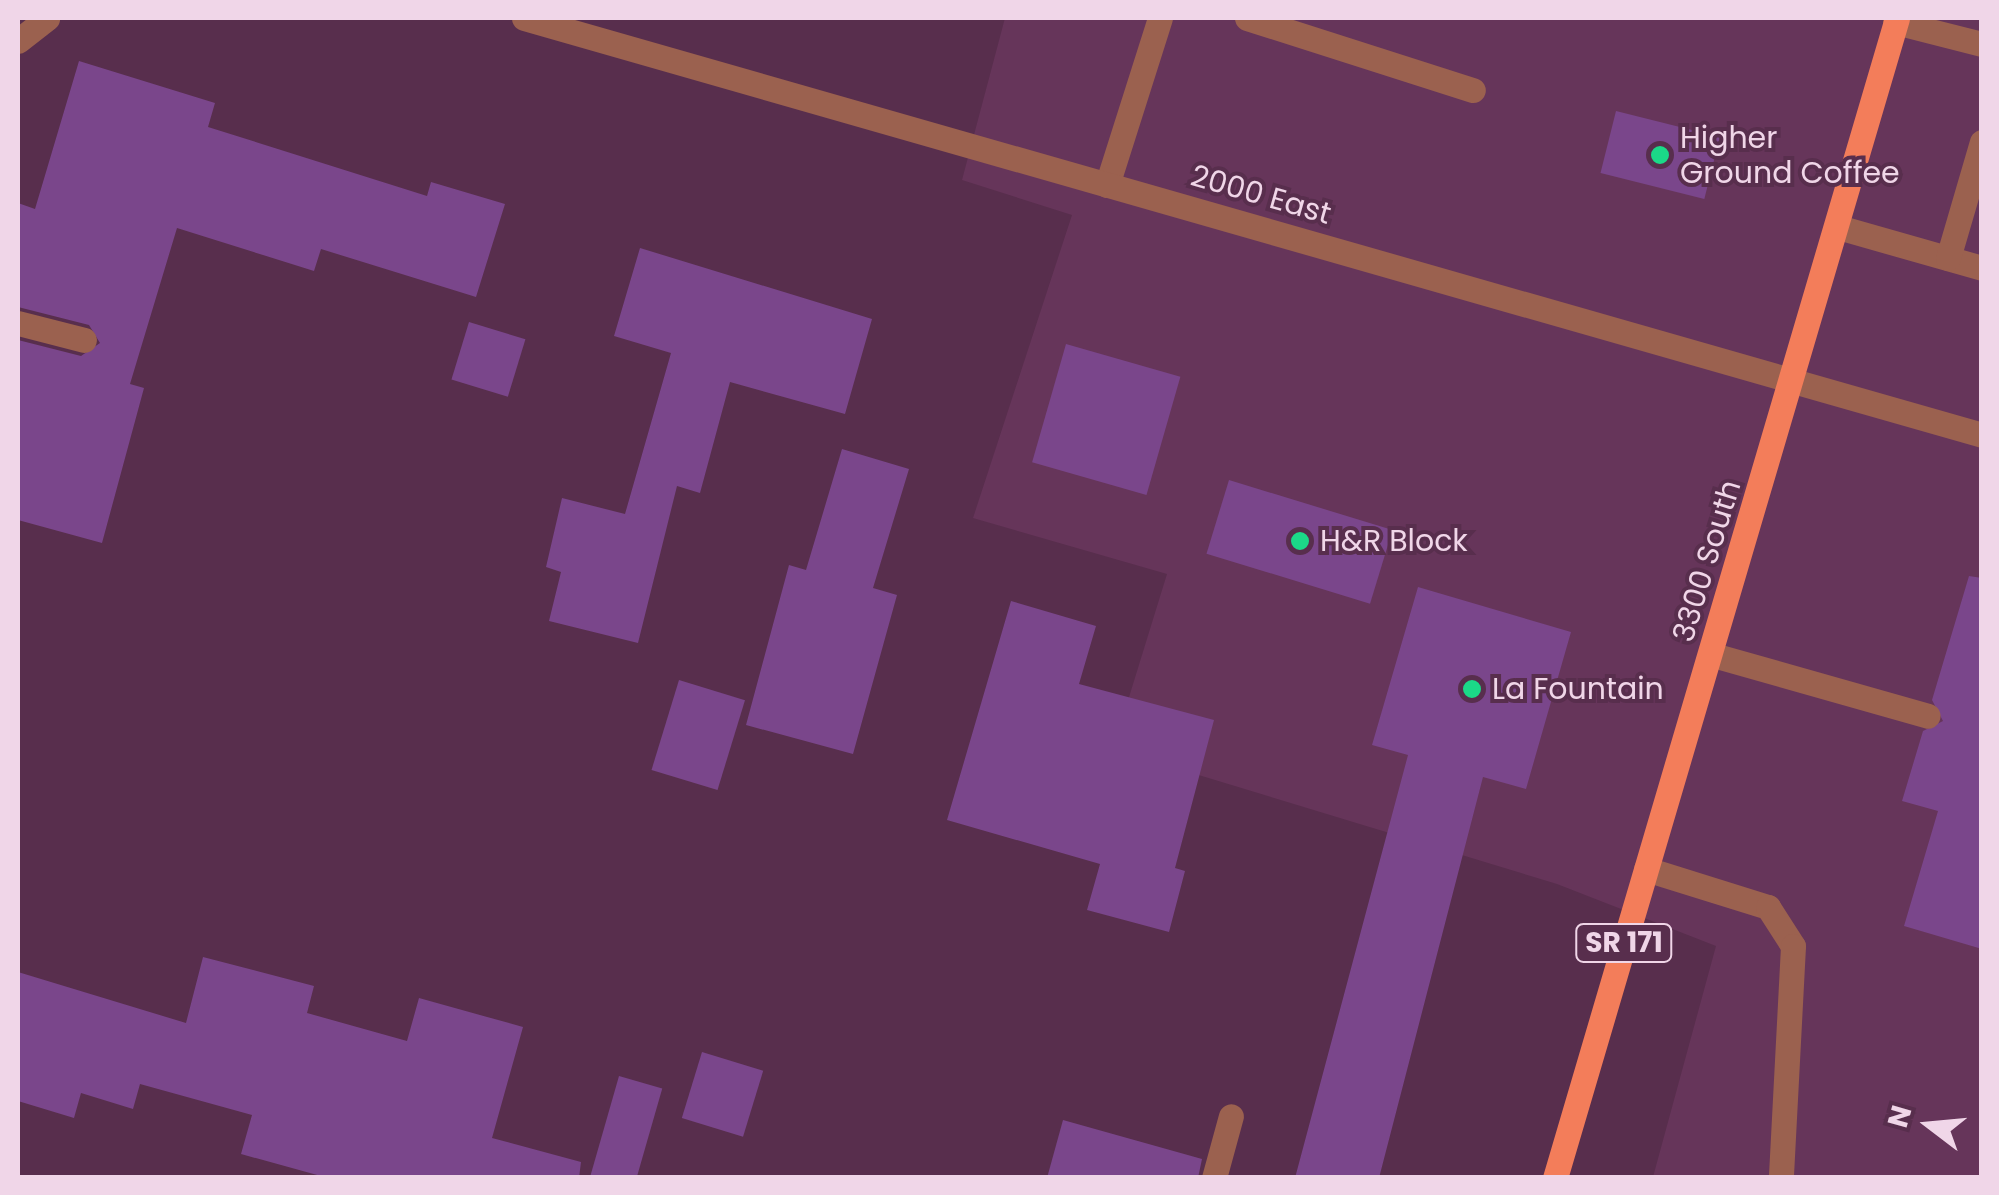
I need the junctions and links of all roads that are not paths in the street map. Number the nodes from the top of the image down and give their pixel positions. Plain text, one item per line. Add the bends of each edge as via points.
1 (47, 18) edge
2 (524, 18) edge
3 (1160, 18) edge
4 (1247, 18) edge
5 (1896, 20) edge
6 (18, 41) edge
7 (1982, 44) edge
8 (1473, 90) dead end
9 (1982, 142) edge
10 (1107, 185) junction
11 (1838, 227) junction
12 (1948, 258) junction
13 (1982, 268) edge
14 (18, 322) edge
15 (84, 340) dead end
16 (1794, 381) junction
17 (1982, 435) edge
18 (1713, 655) junction
19 (1928, 716) dead end
20 (1646, 869) junction
21 (1232, 1116) dead end
22 (1214, 1178) edge
23 (1555, 1178) edge
24 (1781, 1178) edge

1 - 6 street
2 - 10 street, 2000 East
3 - 10 street
4 - 8 street
5 - 7 street
5 - 11 main road, 3300 South / SR 171
9 - 12 street
10 - 16 street, 2000 East
11 - 12 street
11 - 16 main road, 3300 South / SR 171
12 - 13 street
14 - 15 street
16 - 17 street, 2000 East
16 - 18 main road, 3300 South / SR 171
18 - 19 street
18 - 20 main road, 3300 South / SR 171
20 - 23 main road, 3300 South / SR 171
20 - 24 street via 1768,907 1793,946
21 - 22 street

